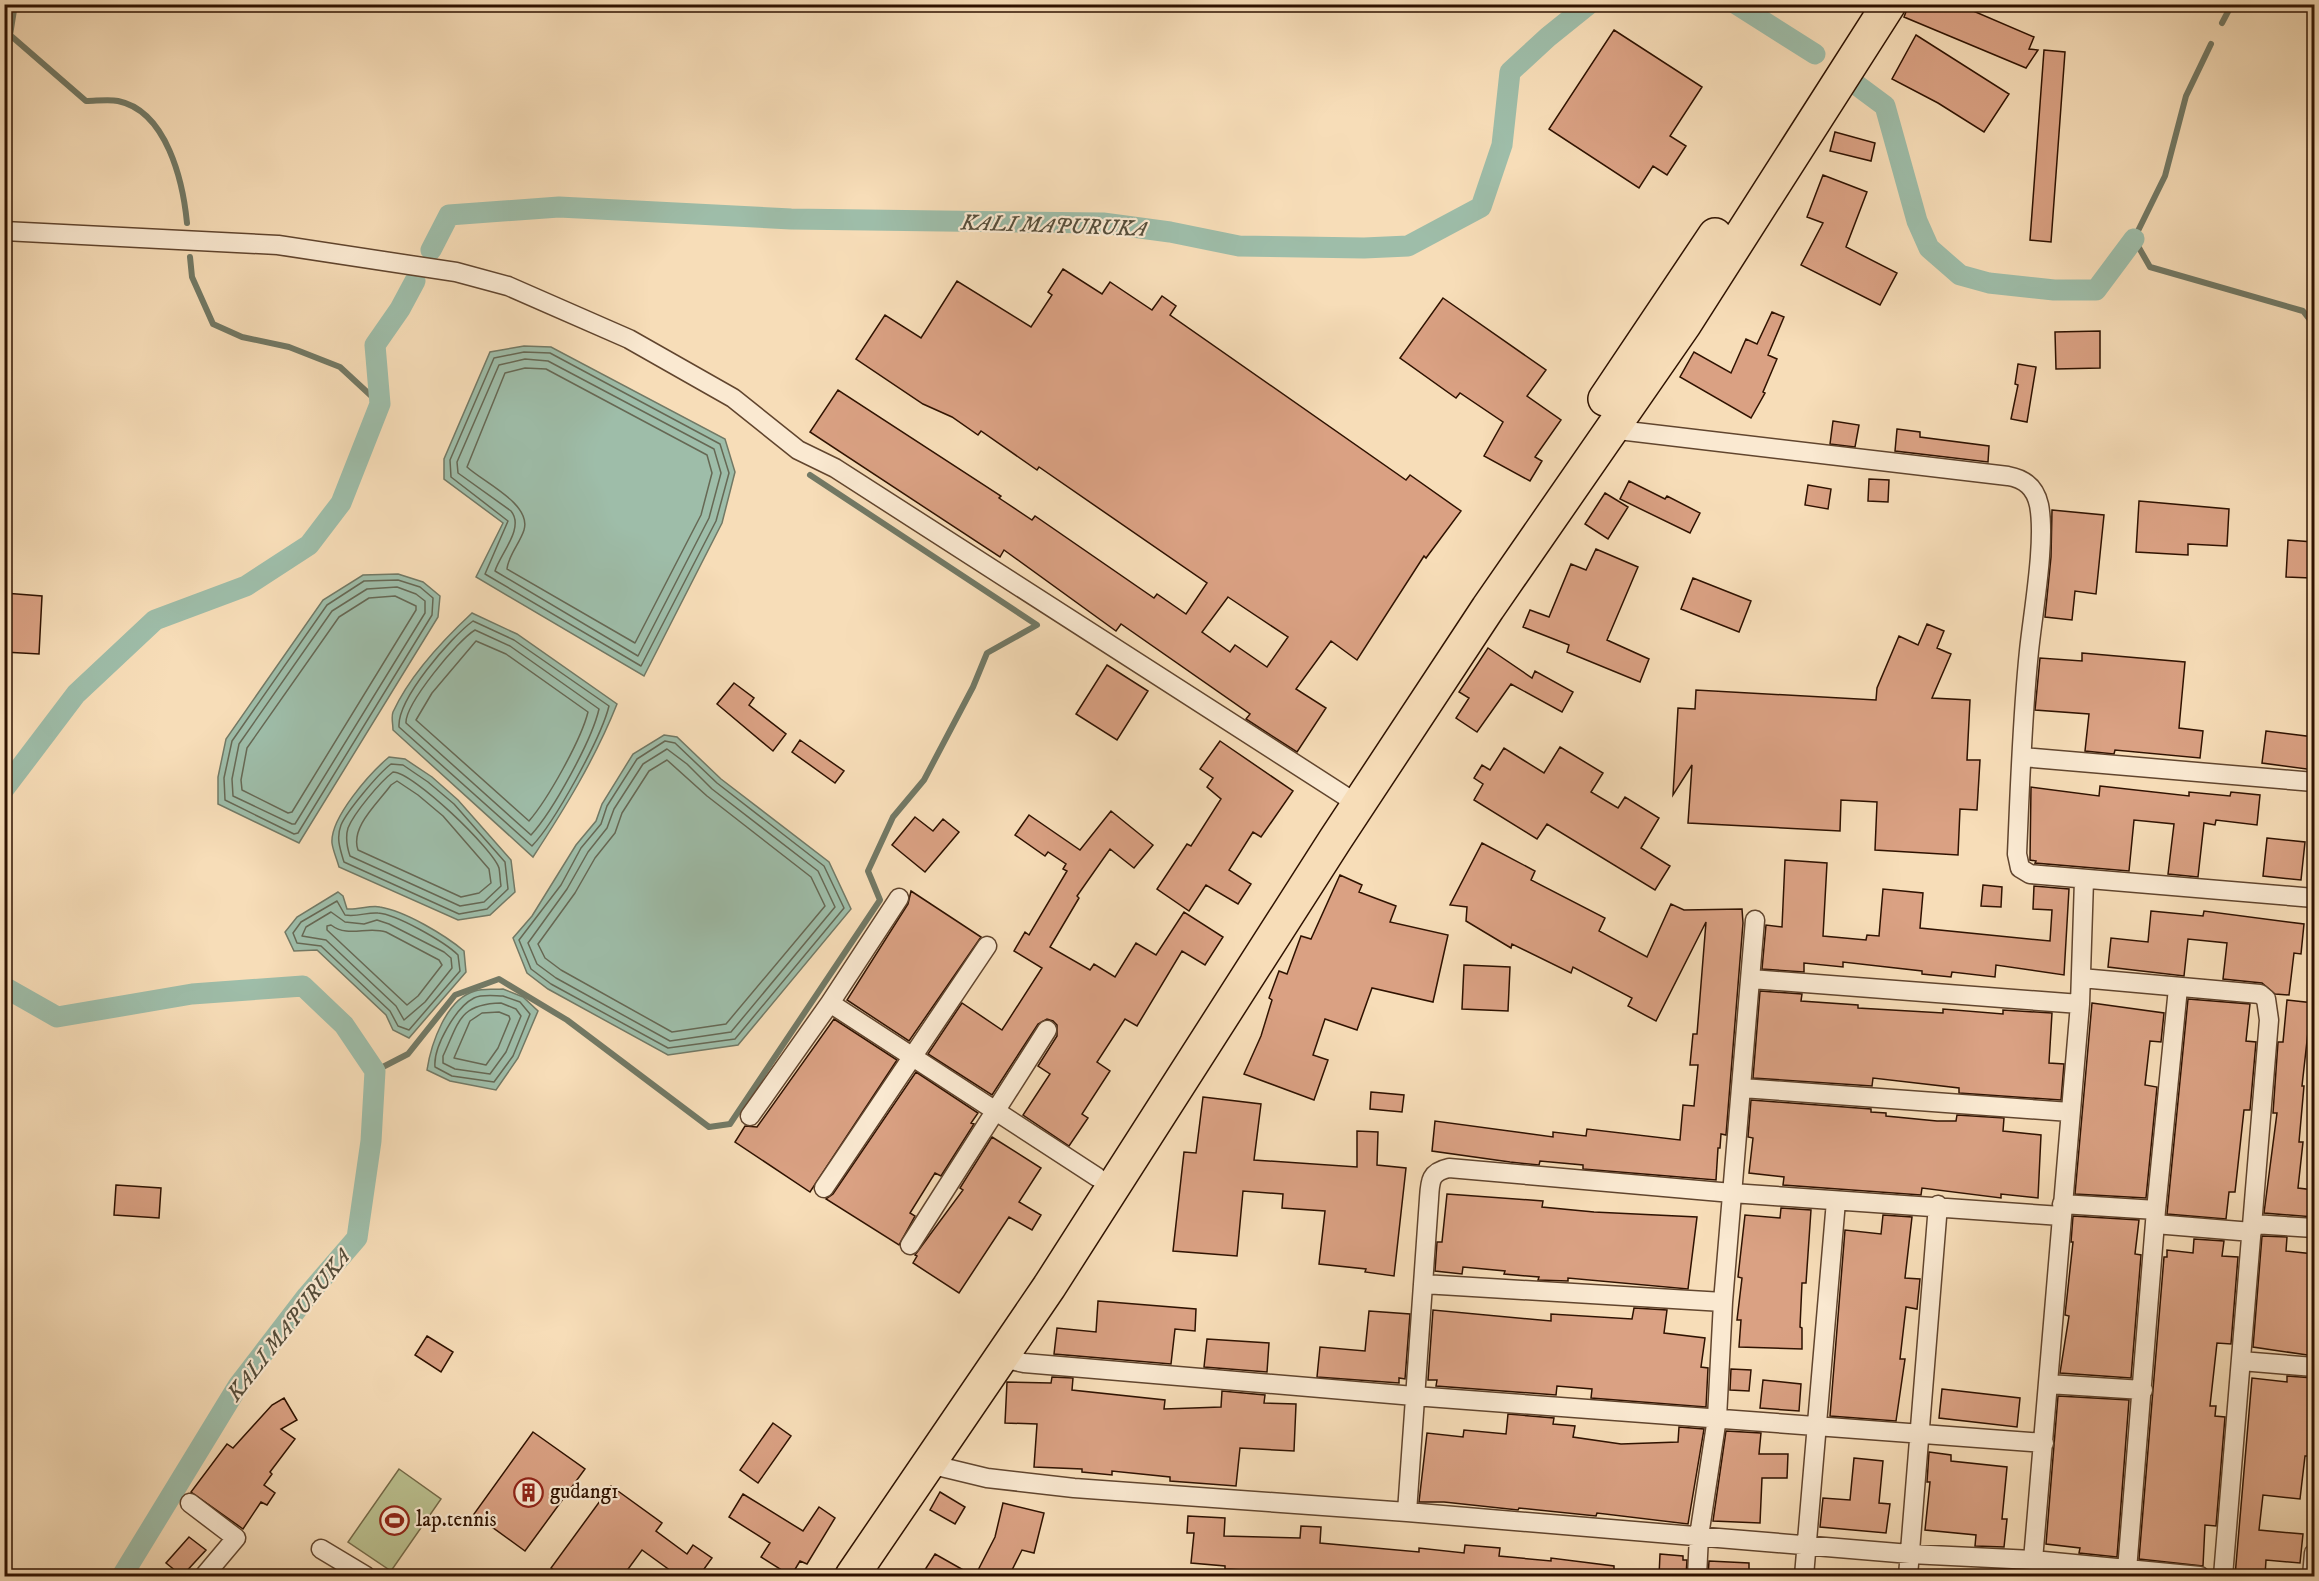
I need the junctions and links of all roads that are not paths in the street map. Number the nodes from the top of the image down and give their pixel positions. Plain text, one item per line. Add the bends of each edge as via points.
1 (1862, 4) edge
2 (1889, 4) edge
3 (1741, 216) junction
4 (4, 231) edge
5 (1610, 429) junction
6 (2022, 757) junction
7 (2314, 782) edge
8 (1345, 796) junction
9 (2084, 880) junction
10 (899, 898) dead end
11 (2314, 898) edge
12 (1755, 920) dead end
13 (987, 946) dead end
14 (2081, 978) junction
15 (1751, 979) junction
16 (2178, 988) junction
17 (830, 1003) junction
18 (2080, 1004) junction
19 (1047, 1030) dead end
20 (912, 1057) junction
21 (1742, 1088) junction
22 (2070, 1112) junction
23 (996, 1113) junction
24 (750, 1116) dead end
25 (1097, 1177) junction
26 (824, 1188) dead end
27 (1732, 1193) junction
28 (1836, 1201) junction
29 (1938, 1205) junction
30 (2062, 1210) junction
31 (2156, 1217) junction
32 (2253, 1228) junction
33 (2314, 1228) edge
34 (910, 1245) dead end
35 (1423, 1284) junction
36 (1723, 1302) junction
37 (1002, 1358) junction
38 (2241, 1360) junction
39 (2314, 1367) edge
40 (2048, 1384) junction
41 (2143, 1390) junction
42 (1414, 1396) junction
43 (1717, 1418) junction
44 (1817, 1424) junction
45 (1921, 1433) junction
46 (2044, 1443) junction
47 (928, 1464) junction
48 (190, 1503) dead end
49 (1407, 1512) junction
50 (1699, 1536) junction
51 (1806, 1545) junction
52 (321, 1549) dead end
53 (2314, 1553) edge
54 (1910, 1554) junction
55 (2033, 1560) junction
56 (2127, 1570) junction
57 (204, 1576) edge
58 (366, 1576) edge
59 (826, 1576) edge
60 (852, 1576) edge
61 (1697, 1576) edge
62 (1804, 1576) edge
63 (1908, 1576) edge
64 (2200, 1576) edge
65 (2223, 1576) edge
66 (2312, 1576) edge

1 - 3 highway
2 - 3 highway
3 - 5 highway via 1684,325
3 - 8 highway via 1473,597
4 - 8 street via 278,245 456,272 508,285 628,339 733,398 798,450 835,468
5 - 6 street via 2008,476 2027,483 2039,506 2040,534
5 - 37 highway via 1335,840
6 - 7 street
6 - 9 street via 2017,854 2020,868 2030,874
8 - 25 highway via 1254,927
9 - 11 street
9 - 14 street
10 - 17 street
12 - 15 street
13 - 20 street
14 - 16 street
14 - 18 street
15 - 18 street
15 - 21 street
16 - 31 street
16 - 32 street via 2260,994 2266,999 2269,1020
17 - 20 street
17 - 24 street
18 - 22 street
19 - 23 street
20 - 23 street
20 - 26 street
21 - 22 street
21 - 27 street
22 - 30 street
23 - 25 street
23 - 34 street
25 - 59 highway via 912,1457
27 - 28 street
27 - 35 street via 1458,1168 1437,1170 1431,1176
27 - 36 street
28 - 29 street
28 - 44 street
29 - 30 street
29 - 45 street
30 - 31 street
30 - 40 street
31 - 32 street
31 - 41 street
32 - 33 street
32 - 38 street
35 - 36 street
35 - 42 street
36 - 43 street
37 - 42 street
37 - 47 highway
38 - 39 street
38 - 65 street
40 - 41 street
40 - 46 street
41 - 56 street
42 - 43 street
42 - 49 street
43 - 44 street
43 - 50 street
44 - 45 street
44 - 51 street
45 - 46 street
45 - 54 street
46 - 55 street
47 - 49 street via 987,1478 1074,1488
47 - 60 highway
48 - 57 street via 236,1538
49 - 50 street
50 - 51 street
50 - 61 street
51 - 54 street
51 - 62 street
52 - 58 street
53 - 66 street
54 - 55 street
54 - 63 street
55 - 56 street
56 - 64 street

